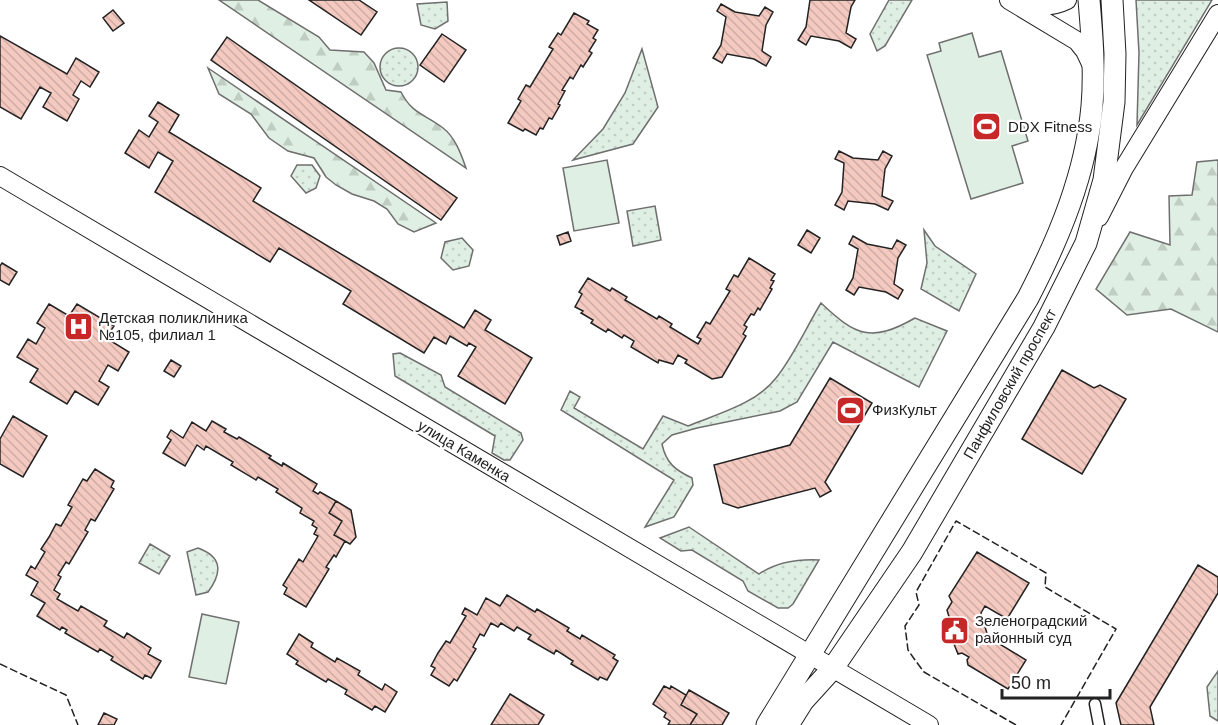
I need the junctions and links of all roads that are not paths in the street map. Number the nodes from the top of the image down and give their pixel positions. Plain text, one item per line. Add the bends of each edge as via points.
1 (1010, 0) edge
2 (1067, 0) edge
3 (1089, 0) edge
4 (1112, 0) edge
5 (1218, 14) edge
6 (1093, 69) junction
7 (0, 176) edge
8 (1086, 243) junction
9 (809, 654) junction
10 (833, 668) junction
11 (1095, 704) dead end
12 (766, 725) edge
13 (788, 725) edge
14 (930, 725) edge
15 (1099, 725) edge

1 - 2 main road via 1050,6
1 - 6 main road via 1077,41
3 - 6 main road, Панфиловский проспект
4 - 8 main road, Панфиловский проспект via 1114,102 1104,180
5 - 8 main road via 1125,168
6 - 9 main road, Панфиловский проспект via 1092,105 1082,166 1042,271
7 - 9 main road, улица Каменка
8 - 10 main road, Панфиловский проспект via 1044,327 912,552
9 - 10 main road, улица Каменка
9 - 12 main road, Панфиловский проспект
10 - 13 main road, Панфиловский проспект via 803,701
10 - 14 main road, улица Каменка
11 - 15 street

